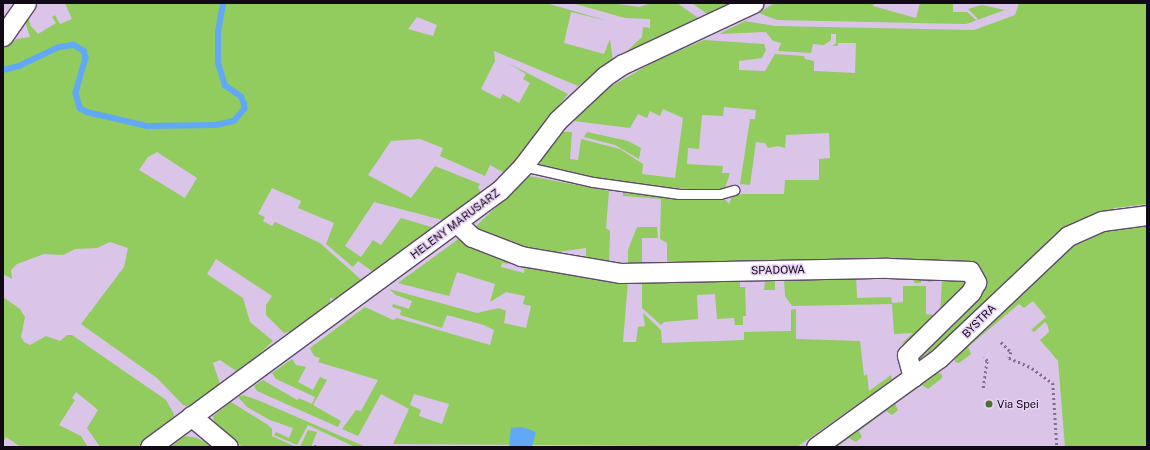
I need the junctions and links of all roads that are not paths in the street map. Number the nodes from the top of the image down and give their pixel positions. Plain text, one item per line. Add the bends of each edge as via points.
1 (26, 3) edge
2 (753, 3) edge
3 (3, 36) edge
4 (523, 166) junction
5 (734, 190) dead end
6 (1147, 215) edge
7 (458, 224) junction
8 (913, 377) junction
9 (191, 416) junction
10 (150, 447) edge
11 (228, 447) edge
12 (816, 447) edge

1 - 3 street
2 - 4 street, HELENY MARUSARZ via 623,64 605,76 558,120
4 - 5 lane via 592,182 679,194 720,194
4 - 7 street, HELENY MARUSARZ via 499,191
6 - 8 street, BYSTRA via 1102,221 1068,236 976,325
7 - 8 street, SPADOWA via 472,237 521,256 620,273 935,268 961,269 974,273 976,282 971,292 907,355
7 - 9 street, HELENY MARUSARZ
8 - 12 street, BYSTRA
9 - 10 street, HELENY MARUSARZ
9 - 11 street

